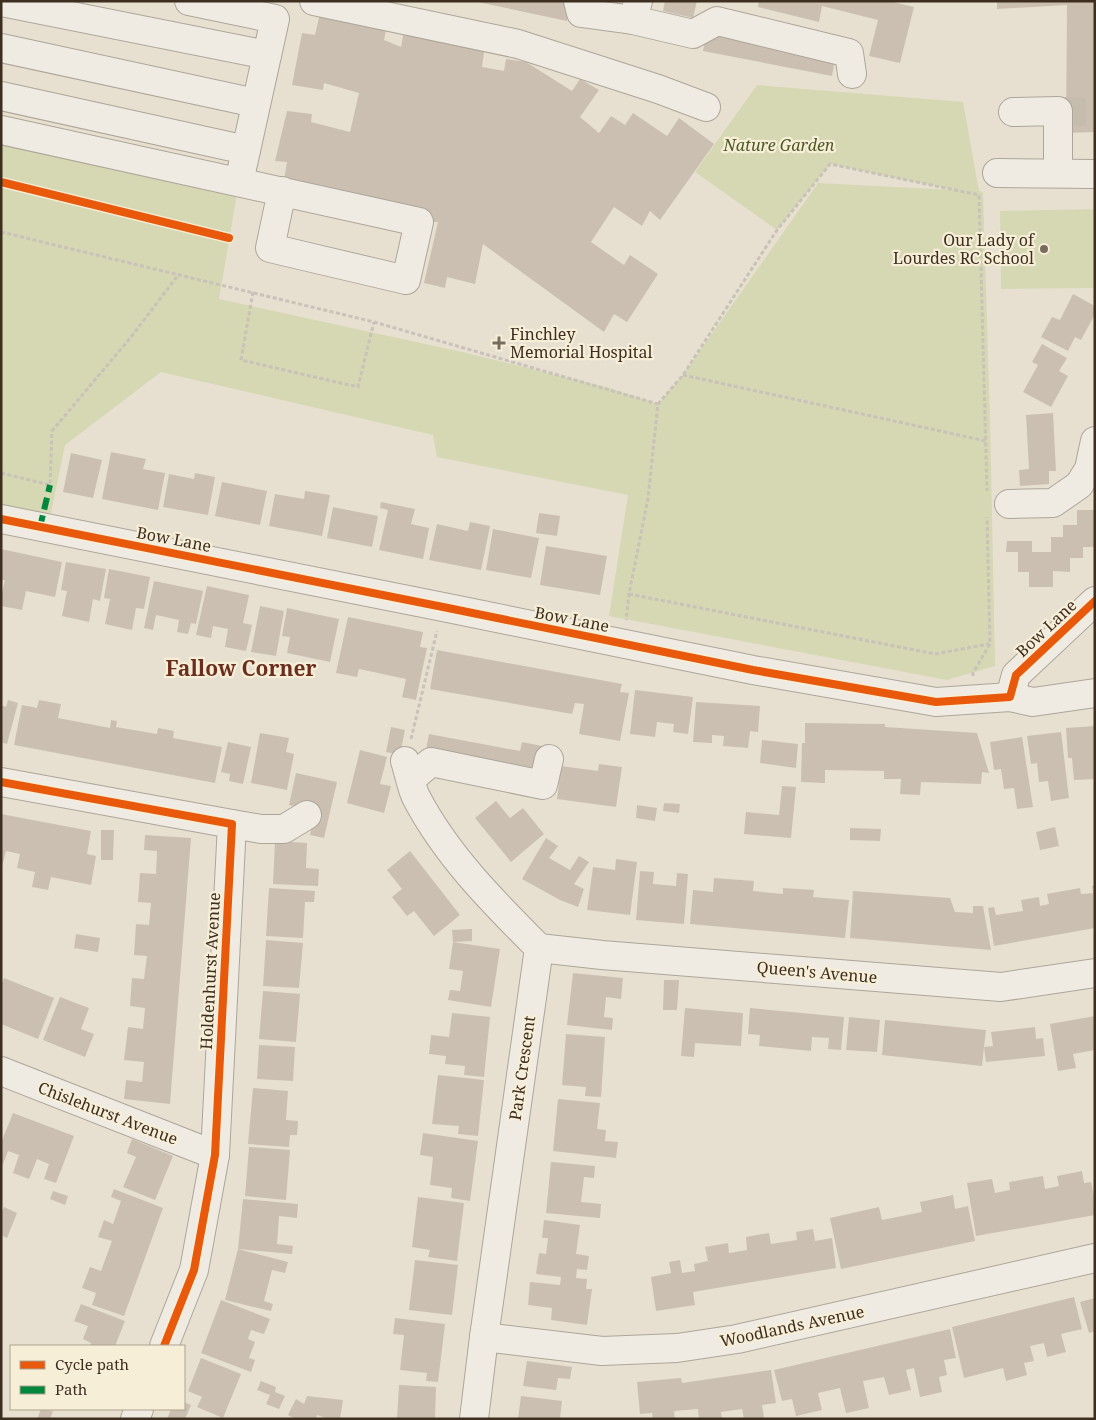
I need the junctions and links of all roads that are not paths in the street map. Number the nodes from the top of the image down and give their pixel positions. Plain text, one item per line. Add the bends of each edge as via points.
1 (189, 1) edge
2 (314, 1) edge
3 (578, 1) edge
4 (1, 2) edge
5 (636, 11) edge
6 (1, 48) edge
7 (267, 55) junction
8 (852, 74) dead end
9 (1, 96) edge
10 (256, 103) junction
11 (706, 107) dead end
12 (1013, 112) dead end
13 (1, 130) edge
14 (246, 150) junction
15 (996, 173) dead end
16 (1058, 173) junction
17 (1095, 174) edge
18 (239, 182) junction
19 (282, 192) junction
20 (1095, 441) edge
21 (994, 504) road end
22 (1, 519) edge
23 (1095, 601) edge
24 (1095, 693) edge
25 (1010, 697) junction
26 (548, 759) dead end
27 (1, 782) edge
28 (308, 815) dead end
29 (232, 824) junction
30 (539, 948) junction
31 (1095, 973) edge
32 (1, 1071) edge
33 (215, 1155) junction
34 (1095, 1258) edge
35 (484, 1337) junction
36 (164, 1345) edge
37 (474, 1419) edge

1 - 7 street via 275,19
2 - 11 street via 518,44
3 - 5 street via 581,13
4 - 7 street
5 - 8 street via 693,34 717,21 849,53
6 - 10 street
7 - 10 street
9 - 14 street
10 - 14 street
12 - 16 street via 1058,111
13 - 18 street
14 - 18 street
15 - 16 street
16 - 17 street
18 - 19 street
19 - 19 street via 419,222 406,280 270,248
20 - 21 street via 1089,469 1079,485 1053,503
22 - 25 street, Bow Lane via 753,670 936,702
23 - 25 street, Bow Lane via 1016,674
24 - 25 street via 1033,702
26 - 30 street via 543,785 431,762 408,770 416,796 442,839 492,901
27 - 29 street
28 - 29 street via 284,829
29 - 33 street, Holdenhurst Avenue
30 - 31 street, Queen's Avenue via 1001,987
30 - 35 street, Park Crescent
32 - 33 street, Chislehurst Avenue
33 - 36 street, Holdenhurst Avenue via 194,1270
34 - 35 street, Woodlands Avenue via 737,1339 677,1348 602,1351
35 - 37 street, Park Crescent

